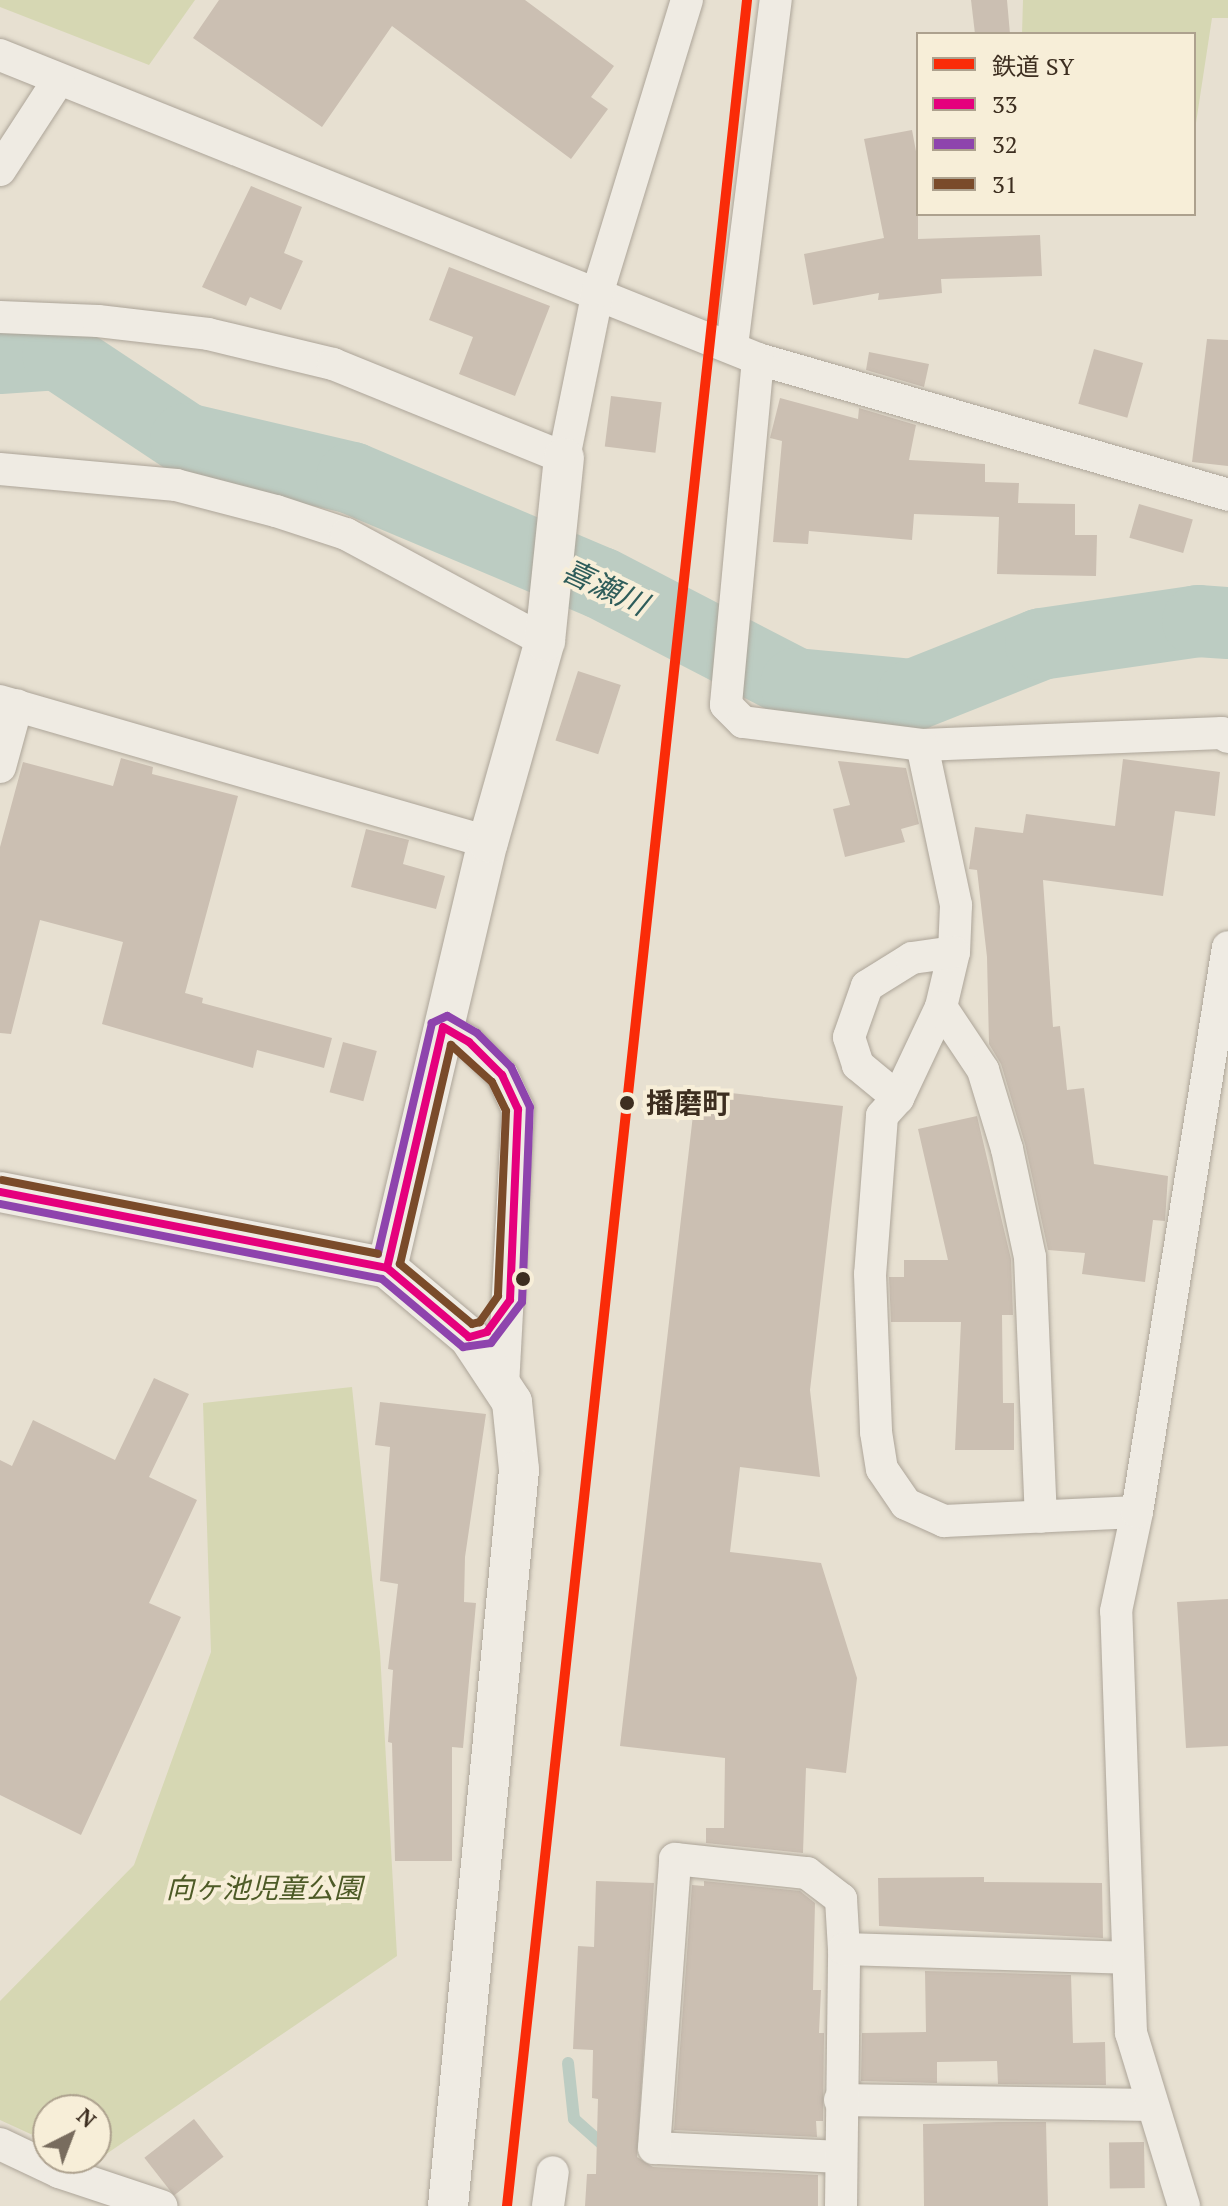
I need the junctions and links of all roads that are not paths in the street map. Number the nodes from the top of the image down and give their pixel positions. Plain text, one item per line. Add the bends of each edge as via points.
1 (687, 0) edge
2 (776, 0) edge
3 (0, 55) edge
4 (59, 79) junction
5 (0, 170) edge
6 (598, 291) junction
7 (0, 317) edge
8 (745, 352) junction
9 (564, 458) junction
10 (0, 469) edge
11 (1228, 495) edge
12 (545, 641) junction
13 (8, 703) edge
14 (1228, 737) edge
15 (922, 745) junction
16 (0, 767) edge
17 (488, 842) junction
18 (1228, 947) edge
19 (954, 952) junction
20 (941, 1007) junction
21 (443, 1027) junction
22 (898, 1098) junction
23 (0, 1192) edge
24 (387, 1268) junction
25 (510, 1300) junction
26 (469, 1337) junction
27 (503, 1386) junction
28 (1137, 1512) junction
29 (1041, 1517) junction
30 (844, 1949) junction
31 (1126, 1958) junction
32 (840, 2100) junction
33 (1152, 2105) junction
34 (0, 2144) edge
35 (840, 2157) junction
36 (553, 2172) dead end
37 (161, 2206) edge
38 (448, 2206) edge
39 (548, 2206) edge
40 (841, 2206) edge
41 (1184, 2206) edge

1 - 6 street
2 - 8 street
3 - 4 street
4 - 5 street
4 - 6 street
6 - 8 street
6 - 9 street
7 - 9 street via 208,334 333,364
8 - 11 street
8 - 15 street via 741,549 726,705 743,722
9 - 12 street
10 - 12 street via 176,485 276,511 346,534
12 - 17 street
13 - 16 street
13 - 17 street
14 - 15 street via 1222,733
15 - 19 street via 956,905
17 - 21 street
18 - 28 street
19 - 20 street
19 - 22 street via 912,958 867,986 849,1037 858,1065
20 - 22 street
20 - 29 street via 983,1070 1007,1149 1030,1257
21 - 24 street
21 - 25 street via 469,1042 502,1075 518,1109
22 - 29 street via 882,1116 870,1274 882,1469 906,1504 944,1521
23 - 24 street
24 - 26 street
25 - 26 street via 494,1327
25 - 27 street
26 - 27 street
27 - 38 street via 518,1433 519,1470
28 - 29 street
28 - 31 street via 1116,1611
30 - 31 street
30 - 32 street
30 - 35 street via 841,1899 807,1873 675,1859 654,2148
31 - 33 street via 1131,2033
32 - 33 street
32 - 35 street
33 - 41 street
34 - 37 street via 59,2172
35 - 40 street
36 - 39 street

